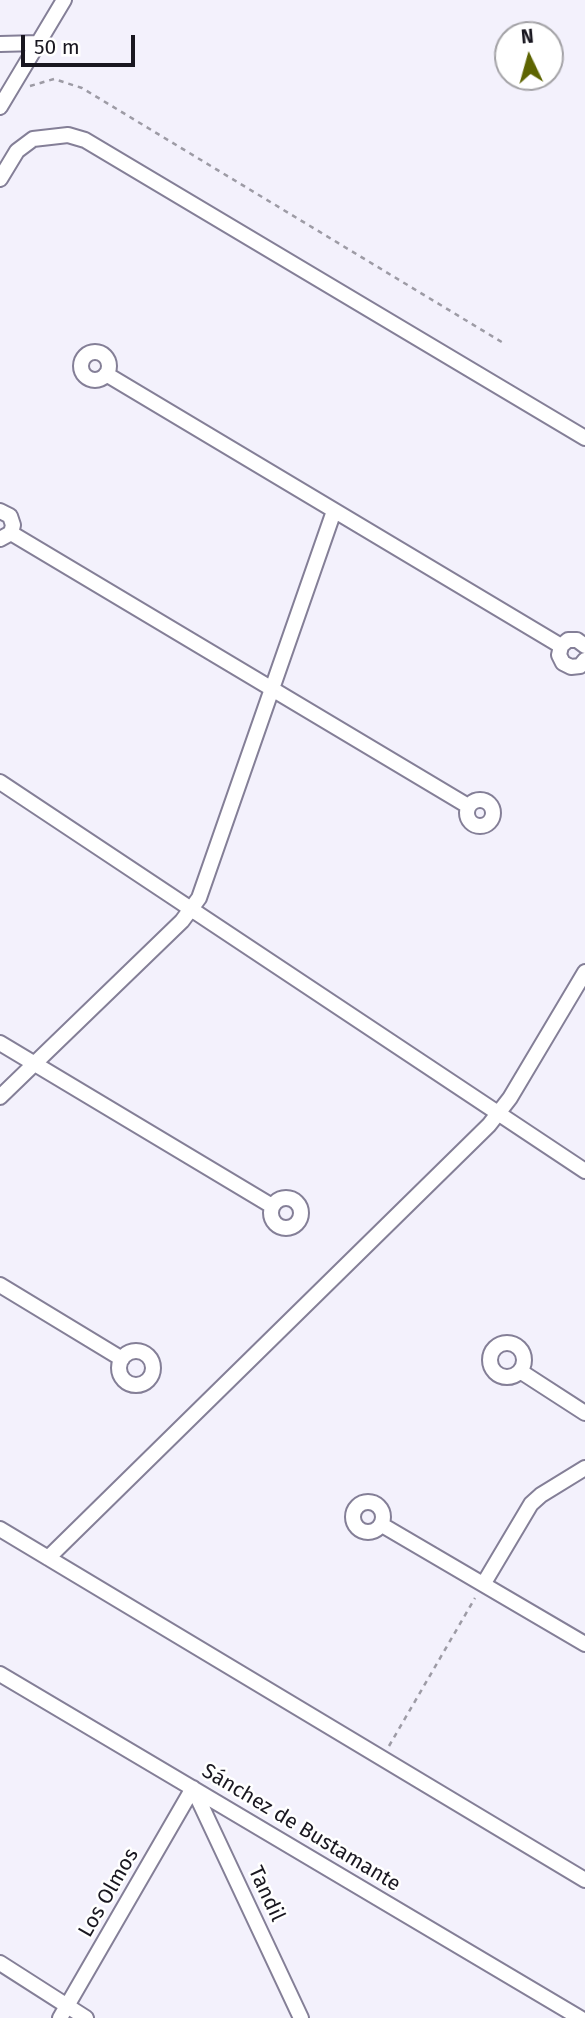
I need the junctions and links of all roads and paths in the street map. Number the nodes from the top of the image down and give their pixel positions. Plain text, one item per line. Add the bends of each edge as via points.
1 (64, 0) edge
2 (38, 43) junction
3 (2, 45) edge
4 (18, 77) junction
5 (0, 107) edge
6 (0, 179) edge
7 (505, 344) dead end
8 (106, 374) dead end
9 (585, 438) edge
10 (334, 511) junction
11 (0, 512) edge
12 (5, 536) edge
13 (561, 646) junction
14 (585, 646) edge
15 (585, 660) edge
16 (272, 691) junction
17 (0, 782) edge
18 (468, 806) dead end
19 (191, 911) junction
20 (585, 972) edge
21 (0, 1043) edge
22 (35, 1064) junction
23 (0, 1097) edge
24 (498, 1114) junction
25 (585, 1171) edge
26 (272, 1206) dead end
27 (0, 1285) edge
28 (122, 1359) dead end
29 (520, 1371) dead end
30 (585, 1413) edge
31 (585, 1468) edge
32 (382, 1525) dead end
33 (0, 1530) edge
34 (48, 1558) junction
35 (484, 1583) junction
36 (585, 1644) edge
37 (0, 1674) edge
38 (382, 1758) junction
39 (193, 1788) junction
40 (585, 1880) edge
41 (0, 1963) edge
42 (64, 2012) edge
43 (86, 2018) edge
44 (301, 2018) edge
45 (580, 2018) edge

1 - 2 street
2 - 3 street
2 - 4 street
4 - 5 street
4 - 7 path via 30,86 54,79 82,88
6 - 9 street via 17,151 33,139 68,135 85,140
8 - 10 street
10 - 13 street
10 - 16 street
11 - 12 street via 12,520
12 - 16 street
13 - 14 street via 572,639
13 - 15 street via 560,659 566,666 575,667
16 - 18 street
16 - 19 street
17 - 19 street
19 - 22 street
19 - 24 street
20 - 24 street
21 - 22 street
22 - 23 street
22 - 26 street
24 - 25 street
24 - 34 street
27 - 28 street
29 - 30 street
31 - 35 street via 531,1504
32 - 35 street
33 - 34 street
34 - 38 street
35 - 36 street
35 - 38 path
37 - 39 street, Sánchez de Bustamante
38 - 40 street
39 - 42 street, Los Olmos
39 - 44 street, Tandil
39 - 45 street, Sánchez de Bustamante
41 - 42 street
42 - 43 street

